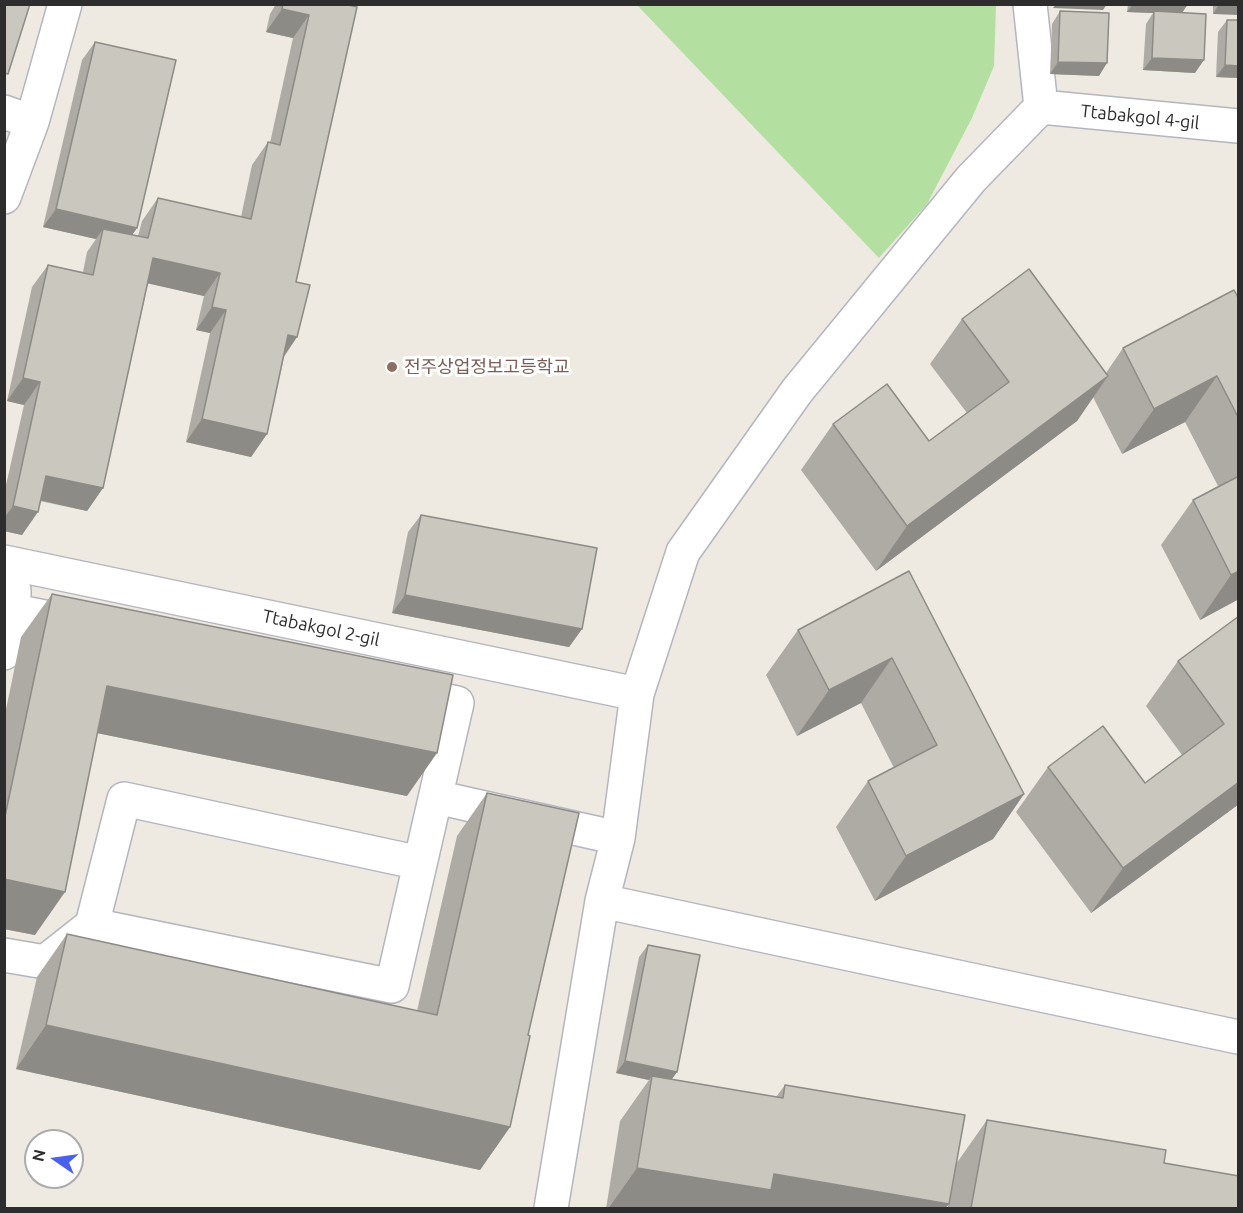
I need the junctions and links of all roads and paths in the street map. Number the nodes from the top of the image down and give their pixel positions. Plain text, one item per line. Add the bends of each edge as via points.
1 (65, 4) edge
2 (1030, 4) edge
3 (1041, 107) junction
4 (18, 117) edge
5 (1239, 126) edge
6 (4, 197) edge
7 (9, 563) edge
8 (14, 611) junction
9 (107, 630) edge
10 (4, 653) edge
11 (376, 686) edge
12 (637, 694) junction
13 (436, 797) junction
14 (618, 838) junction
15 (420, 863) junction
16 (602, 901) junction
17 (92, 925) junction
18 (4, 955) edge
19 (1239, 1037) edge
20 (550, 1209) edge

1 - 4 street
2 - 3 street
3 - 5 street, Ttabakgol 4-gil
3 - 12 street via 972,178 797,391 683,552
4 - 6 street
7 - 8 street
7 - 12 street, Ttabakgol 2-gil
8 - 9 street
8 - 10 street
11 - 13 street via 458,703
12 - 14 street
13 - 14 street
13 - 15 street
14 - 16 street
15 - 17 street via 392,986
15 - 17 street via 124,799
16 - 19 street
16 - 20 street
17 - 18 street via 45,962

